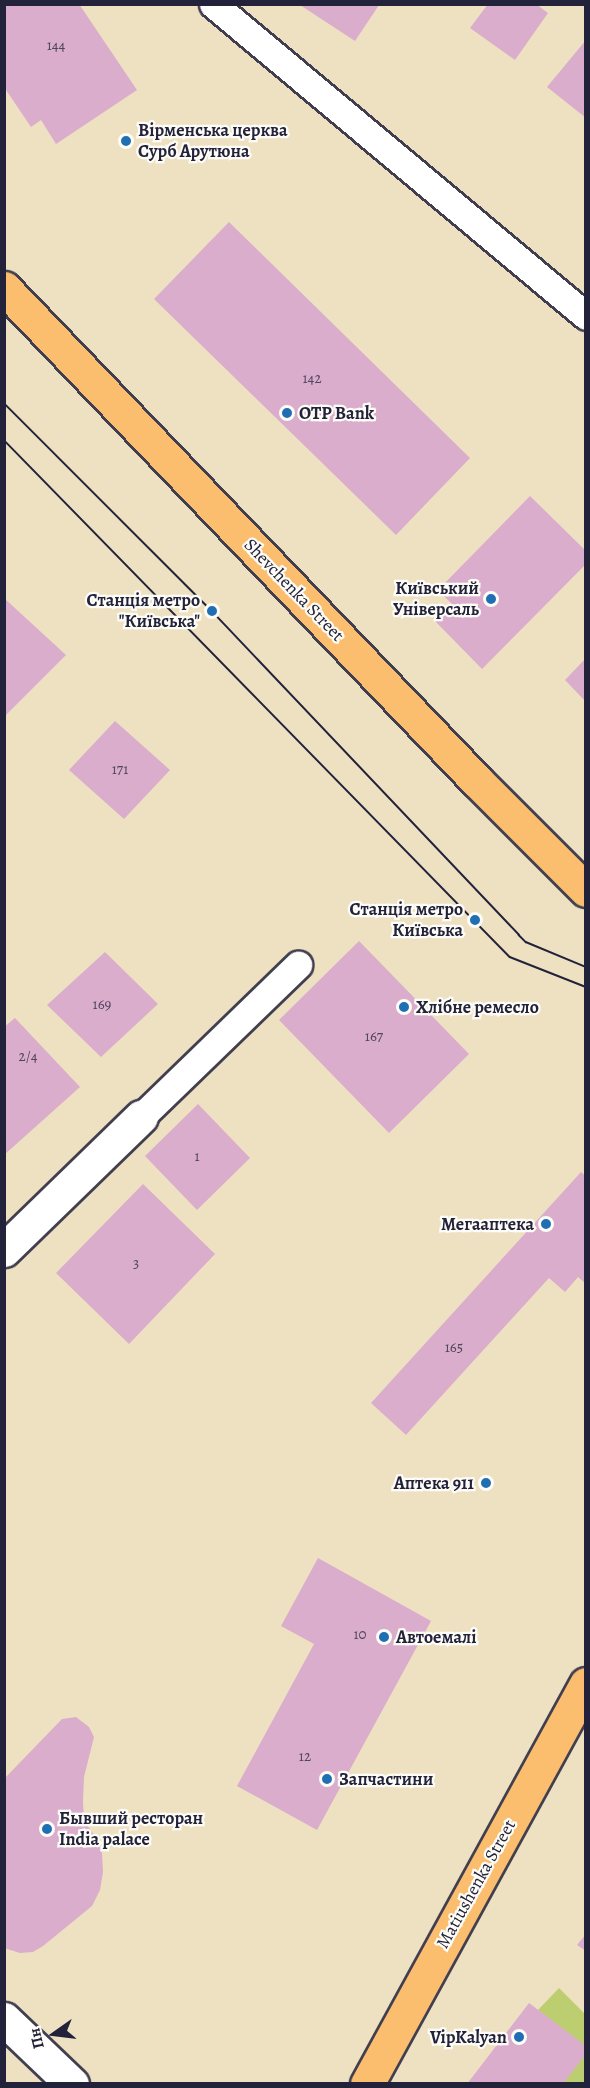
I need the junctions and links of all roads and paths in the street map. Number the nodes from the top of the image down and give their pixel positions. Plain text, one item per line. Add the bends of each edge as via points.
1 (213, 4) edge
2 (4, 288) edge
3 (585, 316) edge
4 (585, 890) edge
5 (298, 965) dead end
6 (141, 1117) joint
7 (8, 1241) edge
8 (585, 1684) edge
9 (4, 2019) edge
10 (72, 2084) edge
11 (367, 2084) edge

1 - 3 lane
2 - 4 main road, Shevchenka Street
5 - 6 lane
6 - 7 street
8 - 11 main road, Matiushenka Street
9 - 10 street

